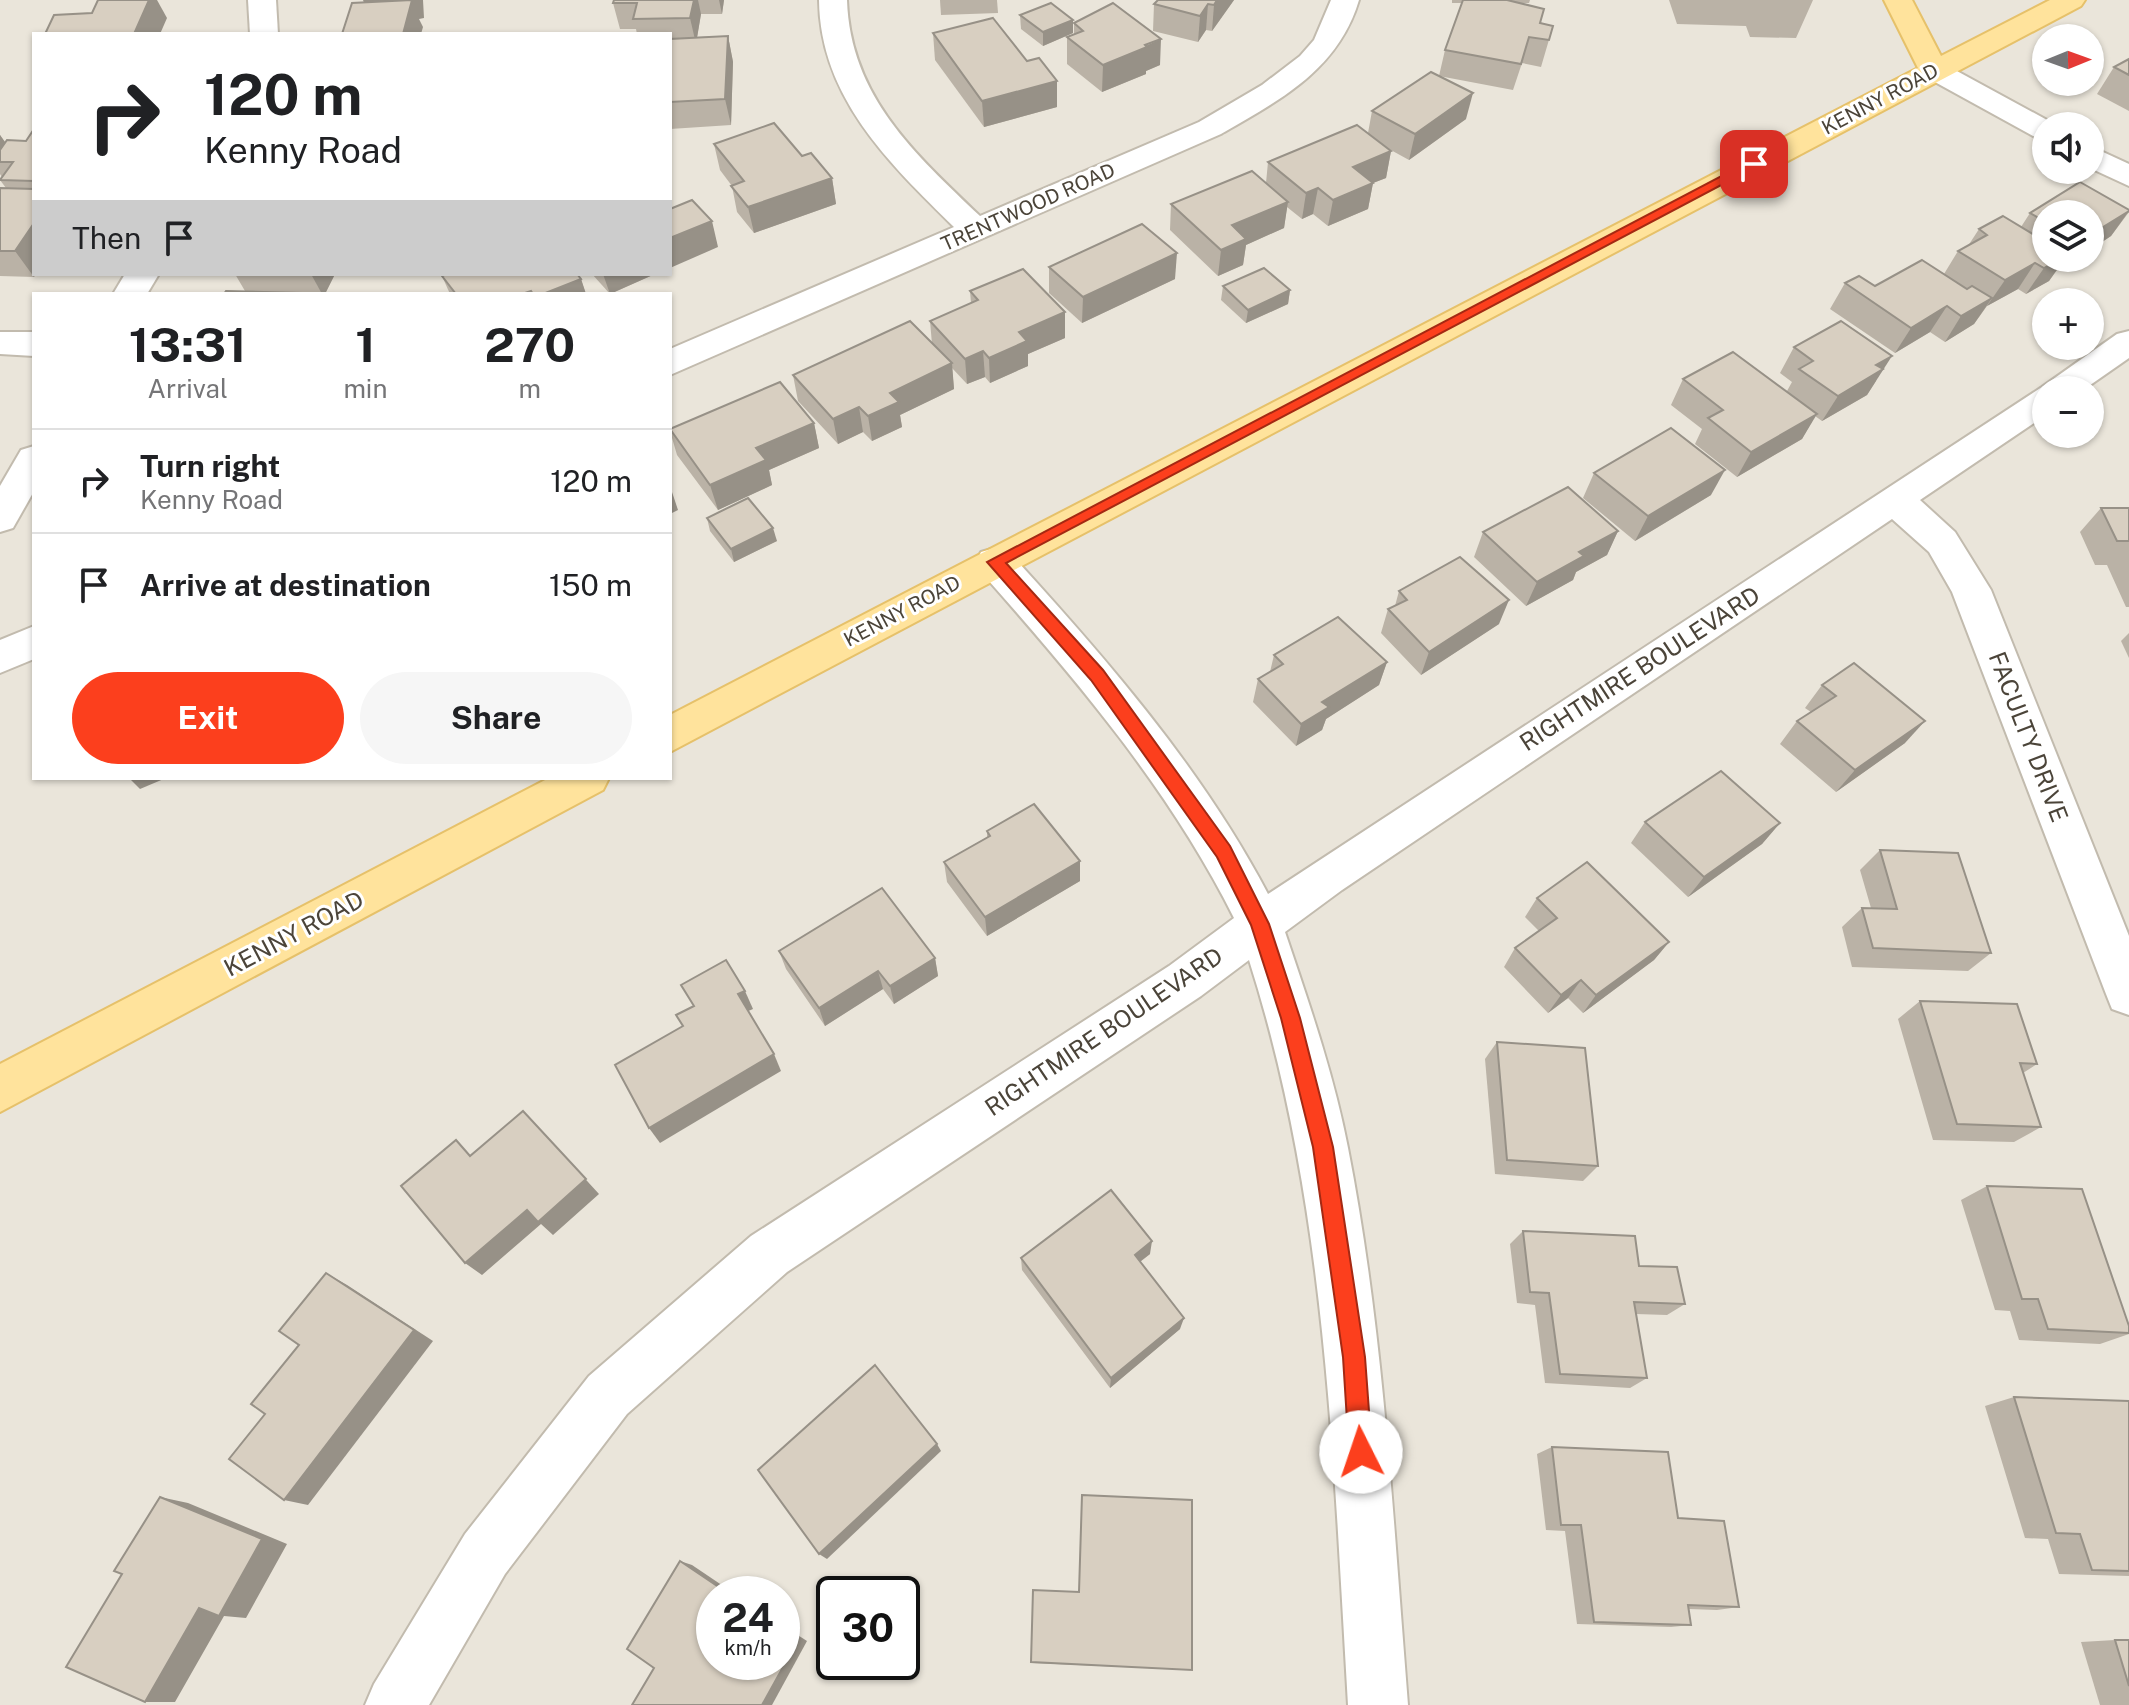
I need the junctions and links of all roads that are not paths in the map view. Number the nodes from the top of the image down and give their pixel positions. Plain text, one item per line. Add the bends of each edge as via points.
1 (262, 0) edge
2 (833, 0) edge
3 (1345, 0) edge
4 (1898, 0) edge
5 (2071, 0) edge
6 (264, 32) edge
7 (1934, 70) junction
8 (2032, 123) edge
9 (2104, 163) edge
10 (2129, 177) edge
11 (975, 229) junction
12 (2129, 342) edge
13 (0, 343) edge
14 (32, 344) edge
15 (672, 362) edge
16 (2079, 376) edge
17 (2032, 408) edge
18 (32, 462) edge
19 (1896, 500) junction
20 (0, 518) edge
21 (995, 562) junction
22 (32, 643) edge
23 (0, 657) edge
24 (672, 734) edge
25 (584, 780) edge
26 (1260, 924) junction
27 (2129, 994) edge
28 (0, 1089) edge
29 (395, 1705) edge
30 (1378, 1705) edge

1 - 6 street
2 - 11 street via 844,69 874,117 938,194
3 - 11 street, TRENTWOOD ROAD via 1335,31 1281,87 1210,128
4 - 7 main road
5 - 7 main road, KENNY ROAD
7 - 8 street
7 - 21 main road, KENNY ROAD
9 - 10 street
11 - 15 street, TRENTWOOD ROAD
12 - 16 street
13 - 14 street
17 - 19 street, RIGHTMIRE BOULEVARD
18 - 20 street
19 - 26 street, RIGHTMIRE BOULEVARD
19 - 27 street, FACULTY DRIVE via 1942,542 1971,590
21 - 24 main road, KENNY ROAD
21 - 26 street via 1097,675 1223,852
22 - 23 street
25 - 28 main road, KENNY ROAD
26 - 29 street, RIGHTMIRE BOULEVARD via 1185,981 769,1254 608,1395 485,1554
26 - 30 street via 1291,1018 1330,1192 1354,1357

